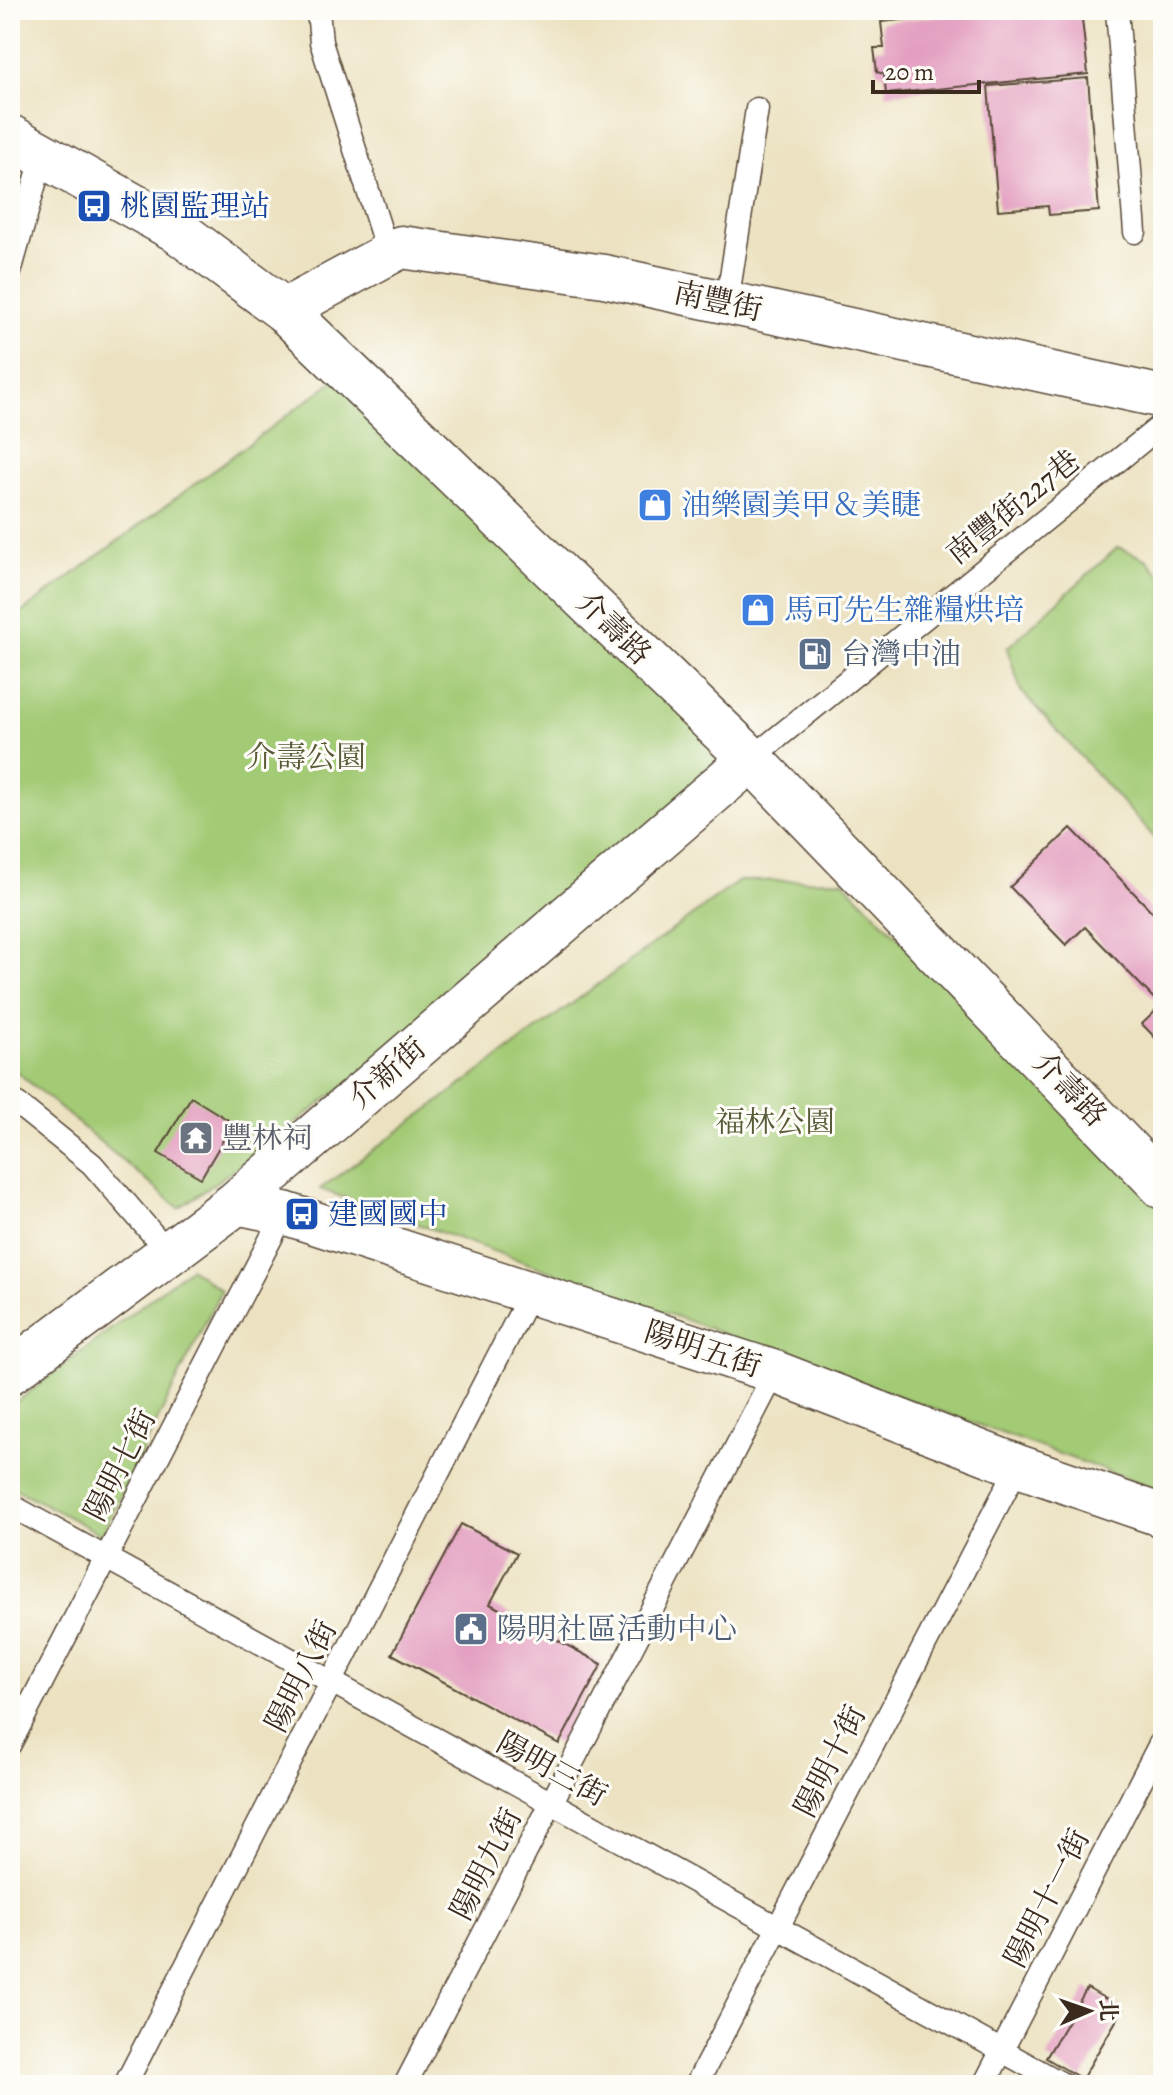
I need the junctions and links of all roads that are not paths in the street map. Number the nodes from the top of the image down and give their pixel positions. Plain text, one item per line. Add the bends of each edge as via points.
1 (318, 10) edge
2 (1117, 10) edge
3 (757, 109) dead end
4 (27, 146) edge
5 (1135, 232) dead end
6 (388, 254) junction
7 (10, 272) edge
8 (727, 303) junction
9 (284, 310) junction
10 (1163, 397) edge
11 (1163, 424) edge
12 (751, 759) junction
13 (10, 1098) edge
14 (1163, 1187) edge
15 (236, 1203) junction
16 (284, 1213) junction
17 (164, 1256) junction
18 (530, 1294) junction
19 (10, 1372) edge
20 (775, 1372) junction
21 (1018, 1466) junction
22 (10, 1505) edge
23 (1163, 1516) edge
24 (106, 1558) junction
25 (332, 1682) junction
26 (1163, 1738) edge
27 (10, 1744) edge
28 (551, 1803) junction
29 (778, 1927) junction
30 (1002, 2051) junction
31 (125, 2085) edge
32 (405, 2085) edge
33 (696, 2085) edge
34 (984, 2085) edge
35 (1064, 2085) edge

1 - 6 lane via 321,42
2 - 5 lane
3 - 8 lane
4 - 7 lane
4 - 9 main road, 介壽路 via 175,229
6 - 8 street, 南豐街 via 401,247 432,251 604,276
6 - 9 street, 南豐街
8 - 10 street, 南豐街
9 - 12 main road, 介壽路
11 - 12 lane, 南豐街227巷
12 - 14 main road, 介壽路
12 - 15 main road, 介新街
13 - 17 lane via 92,1164 156,1238
15 - 16 street, 陽明五街
15 - 17 main road, 介新街
16 - 18 street, 陽明五街
16 - 24 lane, 陽明七街
17 - 19 main road, 介新街
18 - 20 street, 陽明五街
18 - 25 lane, 陽明八街
20 - 21 street, 陽明五街
20 - 28 lane, 陽明九街
21 - 23 street, 陽明五街
21 - 29 lane, 陽明十街
22 - 24 lane, 陽明三街
24 - 25 lane, 陽明三街
24 - 27 lane, 陽明七街
25 - 28 lane, 陽明三街
25 - 31 lane, 陽明八街
26 - 30 lane, 陽明十一街
28 - 29 lane, 陽明三街
28 - 32 lane, 陽明九街
29 - 30 lane, 陽明三街
29 - 33 lane, 陽明十街
30 - 34 lane, 陽明十一街
30 - 35 lane, 陽明三街

